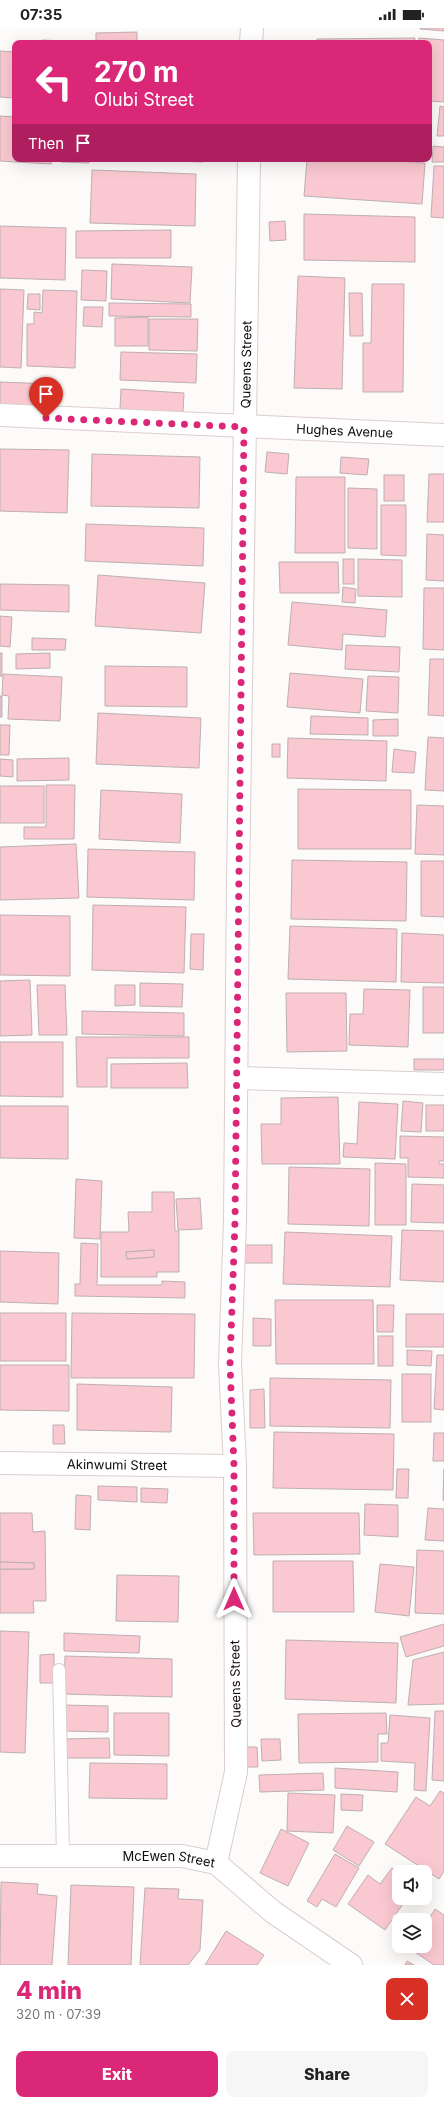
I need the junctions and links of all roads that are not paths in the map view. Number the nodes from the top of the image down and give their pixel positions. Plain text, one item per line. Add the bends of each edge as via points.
1 (252, 28) edge
2 (251, 40) edge
3 (249, 162) edge
4 (0, 415) edge
5 (244, 427) junction
6 (444, 435) edge
7 (237, 1078) junction
8 (444, 1084) edge
9 (0, 1463) edge
10 (234, 1466) junction
11 (59, 1670) dead end
12 (0, 1856) edge
13 (63, 1856) junction
14 (216, 1863) junction
15 (351, 1965) edge

1 - 2 street
3 - 5 street, Queens Street
4 - 5 street, Hughes Avenue
5 - 6 street, Hughes Avenue
5 - 7 street, Queens Street
7 - 8 street
7 - 10 street, Queens Street via 230,1364
9 - 10 street, Akinwumi Street
10 - 14 street, Queens Street via 236,1772
11 - 13 lane
12 - 13 street, McEwen Street
13 - 14 street, McEwen Street via 182,1856
14 - 15 street, McEwen Street via 273,1912

